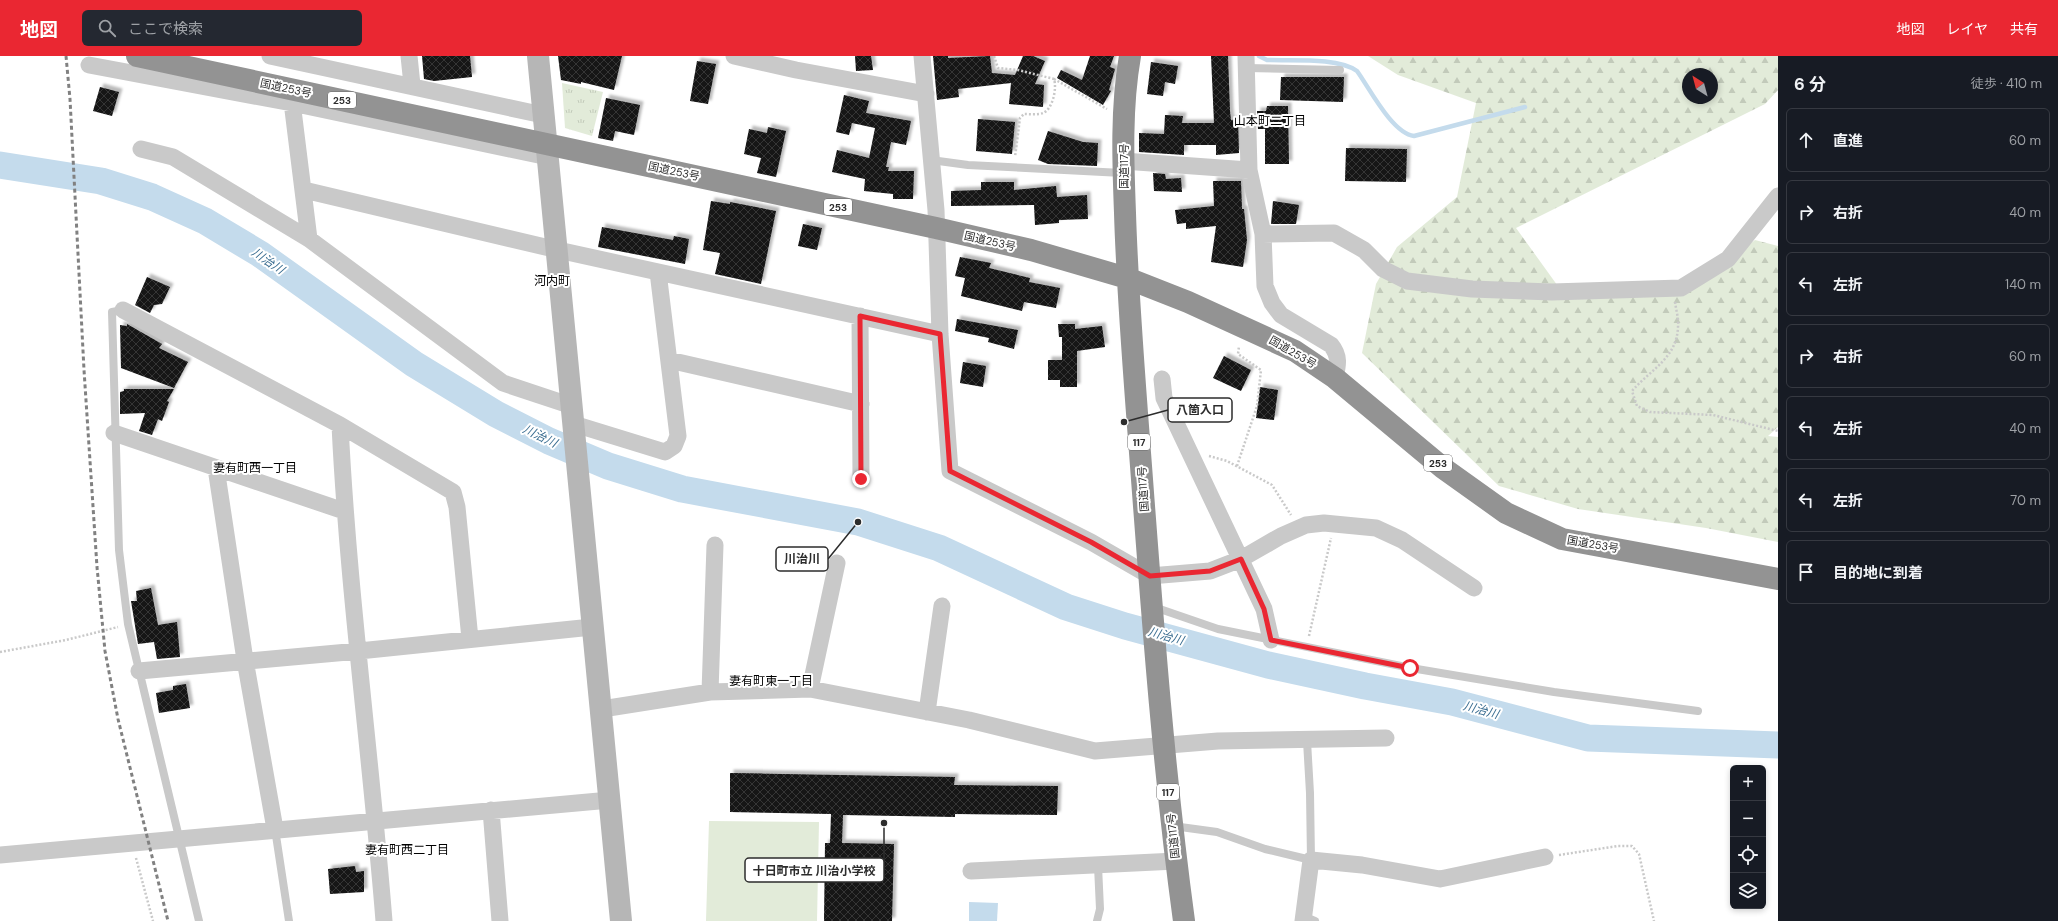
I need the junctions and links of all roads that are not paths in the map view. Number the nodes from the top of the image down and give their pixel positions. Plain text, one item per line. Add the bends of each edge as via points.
1 (137, 56) edge
2 (270, 56) edge
3 (409, 56) edge
4 (538, 56) edge
5 (734, 56) edge
6 (922, 56) edge
7 (1130, 56) edge
8 (291, 58) edge
9 (1246, 62) edge
10 (795, 63) edge
11 (89, 65) dead end
12 (1340, 70) dead end
13 (412, 85) junction
14 (926, 94) junction
15 (291, 96) junction
16 (543, 115) junction
17 (141, 149) dead end
18 (548, 150) junction
19 (931, 160) junction
20 (1123, 167) junction
21 (1249, 170) junction
22 (304, 190) junction
23 (1778, 196) edge
24 (936, 228) junction
25 (1262, 234) junction
26 (309, 239) junction
27 (558, 250) junction
28 (658, 272) junction
29 (1127, 278) junction
30 (123, 310) joint
31 (860, 316) junction
32 (940, 334) junction
33 (669, 360) junction
34 (1335, 378) junction
35 (1162, 379) dead end
36 (861, 404) junction
37 (573, 420) junction
38 (340, 425) junction
39 (114, 433) junction
40 (216, 468) junction
41 (861, 479) dead end
42 (344, 511) junction
43 (715, 545) dead end
44 (1241, 559) junction
45 (837, 563) dead end
46 (1150, 576) junction
47 (1778, 579) edge
48 (1474, 588) dead end
49 (942, 606) dead end
50 (1151, 606) junction
51 (592, 627) junction
52 (470, 639) junction
53 (1271, 640) junction
54 (359, 651) junction
55 (245, 660) junction
56 (139, 671) junction
57 (810, 689) junction
58 (710, 692) junction
59 (602, 709) junction
60 (927, 712) junction
61 (1698, 712) dead end
62 (1386, 738) dead end
63 (1306, 741) junction
64 (1163, 747) junction
65 (610, 800) junction
66 (491, 810) junction
67 (376, 820) junction
68 (1172, 826) junction
69 (275, 829) junction
70 (179, 840) junction
71 (0, 855) edge
72 (1545, 857) road end
73 (1311, 860) junction
74 (1176, 862) junction
75 (1098, 866) junction
76 (971, 871) dead end
77 (1307, 919) edge
78 (199, 921) edge
79 (289, 921) edge
80 (384, 921) edge
81 (500, 921) edge
82 (621, 921) edge
83 (1097, 921) edge
84 (1184, 921) edge

1 - 15 highway, 国道253号 / 253
2 - 8 street
3 - 13 street
4 - 16 street
5 - 10 street
6 - 14 street
7 - 20 highway, 国道117号 / 117 via 1126,76
8 - 13 street
9 - 12 lane
9 - 21 street
10 - 14 street
11 - 15 street
13 - 16 street
14 - 19 street
15 - 18 highway, 国道253号 / 253
15 - 22 street
16 - 18 street
17 - 26 street via 173,157
18 - 24 highway, 国道253号 / 253
18 - 27 street
19 - 20 lane via 1014,168
19 - 24 street
20 - 21 street
20 - 29 highway, 国道117号 / 117
21 - 25 street
22 - 26 street
22 - 27 street
23 - 25 street via 1728,259 1680,288 1552,292 1472,289 1422,283 1407,281 1383,269 1364,250 1334,233
24 - 29 highway, 国道253号 / 253 via 1030,250
24 - 32 street
25 - 34 street via 1265,286 1272,303 1281,315 1331,345 1337,353
26 - 37 street via 503,383
27 - 28 street
27 - 37 street
28 - 31 street
28 - 33 street
29 - 34 highway, 国道253号 / 253 via 1244,326 1295,352
29 - 46 highway, 国道117号 / 117
30 - 38 street
30 - 39 lane via 112,312
31 - 32 street
31 - 36 street
32 - 46 street via 950,471 1091,542
33 - 36 street
33 - 37 street via 678,436 674,446 665,452
34 - 47 highway, 国道253号 / 253 via 1444,468 1506,513 1562,539
35 - 44 street via 1164,398
36 - 41 street
37 - 51 street
38 - 42 street
38 - 52 street via 452,492 457,507
39 - 40 street
39 - 56 lane via 119,550 128,624
40 - 42 street
40 - 55 street
42 - 54 street
43 - 58 street
44 - 46 street via 1210,571
44 - 48 street via 1306,525 1333,524 1376,528 1402,540
44 - 53 street via 1264,609
45 - 57 street
46 - 50 highway, 国道117号 / 117
49 - 60 street
50 - 53 lane via 1218,629
50 - 64 highway, 国道117号 / 117
51 - 52 street
51 - 59 street
52 - 54 street
53 - 61 lane via 1410,668
54 - 55 street
54 - 67 street
55 - 56 street
55 - 69 street
56 - 70 lane
57 - 58 street
57 - 60 street
58 - 59 street
59 - 65 street
60 - 64 street via 1095,751
62 - 63 street
63 - 64 street via 1262,739
63 - 73 lane
64 - 68 highway, 国道117号 / 117
65 - 66 street
65 - 82 street
66 - 67 street
66 - 81 street
67 - 69 street
67 - 80 street
68 - 73 lane via 1217,832
68 - 74 highway, 国道117号 / 117
69 - 70 street
69 - 79 lane
70 - 71 street
70 - 78 lane
72 - 73 street via 1440,879 1362,865
73 - 77 street
74 - 75 street
74 - 84 highway, 国道117号 / 117
75 - 76 street
75 - 83 lane via 1100,909

